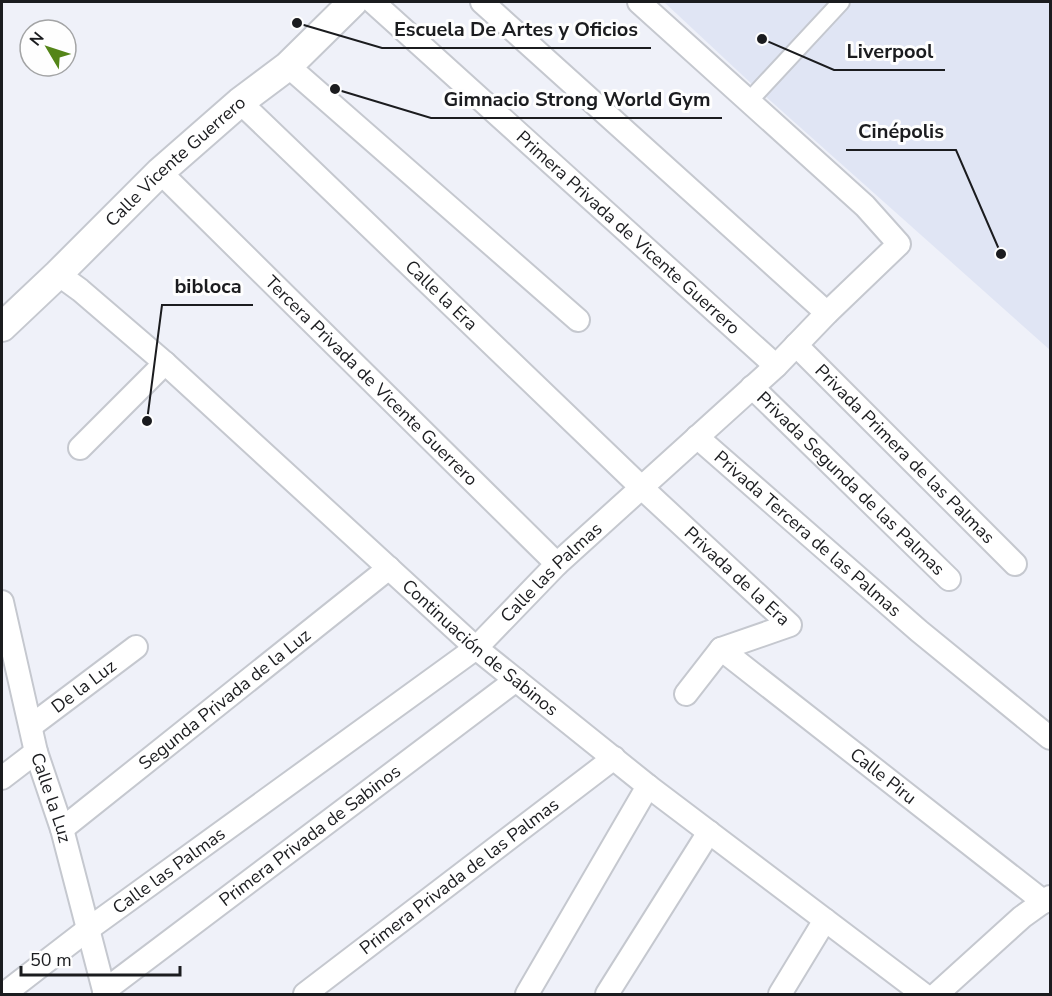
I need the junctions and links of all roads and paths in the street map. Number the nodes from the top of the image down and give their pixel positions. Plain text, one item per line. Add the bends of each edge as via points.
1 (353, 2) edge
2 (373, 2) edge
3 (482, 2) edge
4 (639, 2) edge
5 (841, 2) edge
6 (288, 66) junction
7 (240, 102) junction
8 (748, 102) junction
9 (160, 172) junction
10 (58, 274) junction
11 (827, 313) junction
12 (578, 320) dead end
13 (2, 327) edge
14 (796, 345) junction
15 (165, 363) junction
16 (776, 366) junction
17 (752, 387) junction
18 (697, 437) junction
19 (80, 448) dead end
20 (642, 488) junction
21 (557, 564) junction
22 (1016, 564) dead end
23 (389, 568) junction
24 (949, 579) dead end
25 (2, 602) edge
26 (136, 647) dead end
27 (476, 648) junction
28 (721, 649) junction
29 (516, 680) junction
30 (686, 693) dead end
31 (31, 726) junction
32 (1050, 738) edge
33 (36, 752) junction
34 (614, 758) junction
35 (2, 778) edge
36 (648, 786) junction
37 (62, 829) junction
38 (709, 832) junction
39 (1047, 899) edge
40 (825, 920) junction
41 (87, 930) junction
42 (104, 993) edge
43 (4, 994) edge
44 (305, 994) edge
45 (527, 994) edge
46 (607, 994) edge
47 (780, 994) edge
48 (923, 994) edge
49 (937, 994) edge

1 - 6 street, Calle Vicente Guerrero
2 - 16 street, Primera Privada de Vicente Guerrero
3 - 11 street
4 - 8 street
5 - 8 street
6 - 7 street, Calle Vicente Guerrero
6 - 12 street
7 - 9 street, Calle Vicente Guerrero
7 - 20 street, Calle la Era
8 - 11 street, Calle las Palmas via 865,206 899,244
9 - 10 street, Calle Vicente Guerrero
9 - 21 street, Tercera Privada de Vicente Guerrero
10 - 13 street, Calle Vicente Guerrero
10 - 15 street, Continuación de Sabinos
11 - 14 street, Calle las Palmas
14 - 16 street, Calle las Palmas
14 - 22 street, Privada Primera de las Palmas
15 - 19 street
15 - 23 street, Continuación de Sabinos
16 - 17 street, Calle las Palmas
17 - 18 street, Calle las Palmas
17 - 24 street, Privada Segunda de las Palmas
18 - 20 street, Calle las Palmas
18 - 32 street, Privada Tercera de las Palmas via 919,631
20 - 21 street, Calle las Palmas
20 - 28 street, Privada de la Era via 790,625
21 - 27 street, Calle las Palmas
23 - 27 street, Continuación de Sabinos
23 - 37 street, Segunda Privada de la Luz
25 - 31 street, Calle la Luz
26 - 31 street, De la Luz
27 - 29 street, Continuación de Sabinos
27 - 41 street, Calle las Palmas
28 - 30 street
28 - 39 street, Calle Piru
29 - 34 street, Continuación de Sabinos
29 - 42 street, Primera Privada de Sabinos
31 - 33 street, Calle la Luz
33 - 35 street
33 - 37 street, Calle la Luz
34 - 36 street, Continuación de Sabinos
34 - 44 street, Primera Privada de las Palmas
36 - 38 street, Continuación de Sabinos
36 - 45 street
37 - 41 street, Calle la Luz
38 - 40 street, Continuación de Sabinos
38 - 46 street
39 - 49 street
40 - 47 street
40 - 48 street, Continuación de Sabinos
41 - 42 street, Calle la Luz
41 - 43 street, Calle las Palmas

